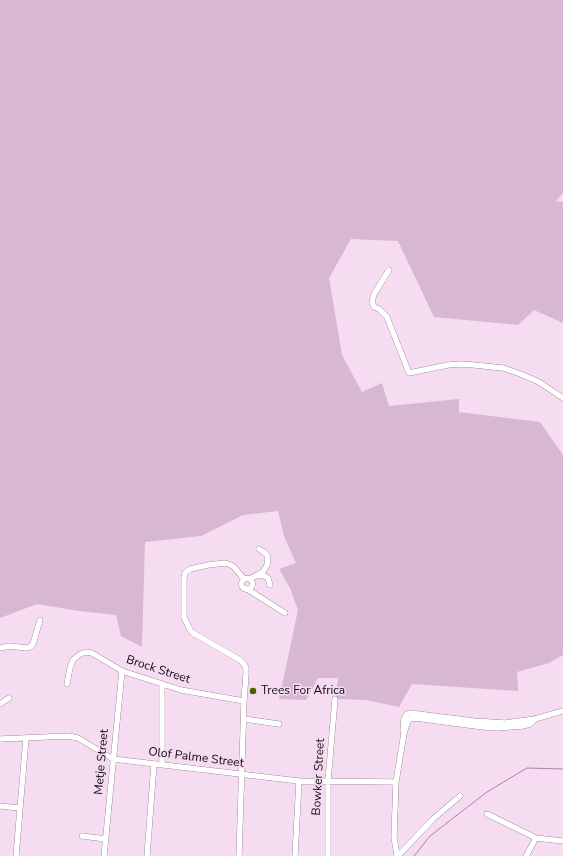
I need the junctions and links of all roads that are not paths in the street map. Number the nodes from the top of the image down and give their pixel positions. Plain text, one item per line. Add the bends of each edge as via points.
1 (389, 270) dead end
2 (563, 398) edge
3 (259, 549) dead end
4 (259, 575) junction
5 (247, 579) junction
6 (270, 585) dead end
7 (247, 589) junction
8 (286, 613) dead end
9 (40, 620) dead end
10 (0, 648) edge
11 (122, 671) junction
12 (67, 684) dead end
13 (162, 684) junction
14 (9, 698) dead end
15 (335, 699) dead end
16 (244, 701) junction
17 (0, 704) edge
18 (563, 711) edge
19 (244, 719) junction
20 (535, 719) junction
21 (279, 724) dead end
22 (404, 733) junction
23 (26, 738) junction
24 (0, 739) edge
25 (113, 759) junction
26 (154, 764) junction
27 (162, 765) junction
28 (242, 774) junction
29 (299, 781) junction
30 (328, 782) junction
31 (396, 782) junction
32 (460, 796) dead end
33 (0, 806) edge
34 (19, 808) junction
35 (487, 814) dead end
36 (82, 836) dead end
37 (536, 838) junction
38 (106, 839) junction
39 (563, 841) edge
40 (16, 856) edge
41 (104, 856) edge
42 (146, 856) edge
43 (239, 856) edge
44 (295, 856) edge
45 (328, 856) edge
46 (397, 856) edge
47 (526, 856) edge

1 - 2 street via 372,302 387,317 409,373 461,364 503,368 539,382
3 - 4 street via 268,559 266,568
4 - 5 street
4 - 6 street via 268,578
5 - 7 street via 242,584
5 - 7 street via 253,582 253,585
5 - 16 street via 234,567 225,563 190,569 184,578 184,617 188,626 193,633 244,664
7 - 8 street
9 - 10 street via 30,647
11 - 12 street, Brock Street via 86,652 75,657
11 - 13 street, Brock Street
11 - 25 street, Metje Street
13 - 16 street, Brock Street
13 - 27 street
14 - 17 street
15 - 30 street, Bowker Street
16 - 19 street
18 - 20 street
19 - 21 street
19 - 28 street
20 - 22 street via 530,724 504,728 412,718 408,721
20 - 22 street via 494,722 410,713 404,719
22 - 31 street
23 - 24 street, Olof Palme Street
23 - 25 street, Olof Palme Street via 78,738
23 - 34 street
25 - 26 street, Olof Palme Street
25 - 38 street, Metje Street
26 - 27 street, Olof Palme Street
26 - 42 street
27 - 28 street, Olof Palme Street
28 - 29 street, Olof Palme Street
28 - 43 street
29 - 30 street, Olof Palme Street
29 - 44 street
30 - 31 street, Olof Palme Street
30 - 45 street, Bowker Street
31 - 46 street via 394,837
32 - 46 street
33 - 34 street
34 - 40 street
35 - 37 street
36 - 38 street
37 - 39 street
37 - 47 street
38 - 41 street, Metje Street

